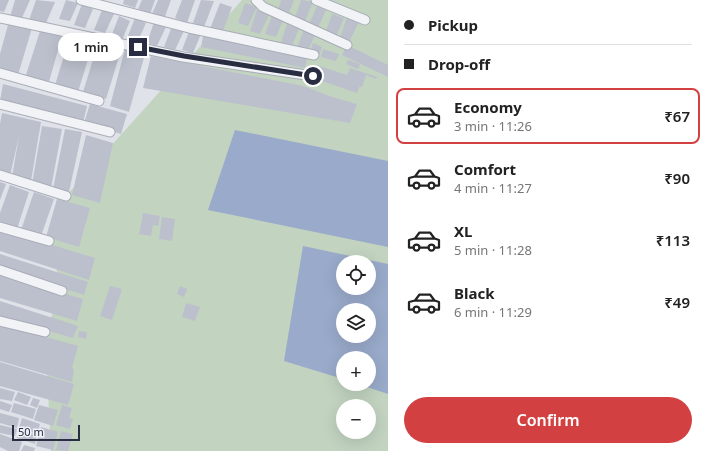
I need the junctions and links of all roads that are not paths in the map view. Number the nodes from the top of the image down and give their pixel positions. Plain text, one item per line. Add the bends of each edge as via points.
1 (81, 0) edge
2 (256, 0) edge
3 (316, 0) edge
4 (0, 18) edge
5 (366, 20) dead end
6 (347, 46) dead end
7 (314, 55) dead end
8 (0, 73) edge
9 (313, 76) dead end
10 (99, 101) dead end
11 (0, 104) edge
12 (110, 132) dead end
13 (0, 175) edge
14 (66, 196) dead end
15 (0, 227) edge
16 (48, 241) dead end
17 (0, 270) edge
18 (62, 291) dead end
19 (0, 321) edge
20 (45, 332) dead end

1 - 7 street via 189,28
2 - 6 street via 263,7
3 - 5 street
4 - 9 street via 184,56
8 - 10 street
11 - 12 street
13 - 14 street
15 - 16 street
17 - 18 street
19 - 20 street

